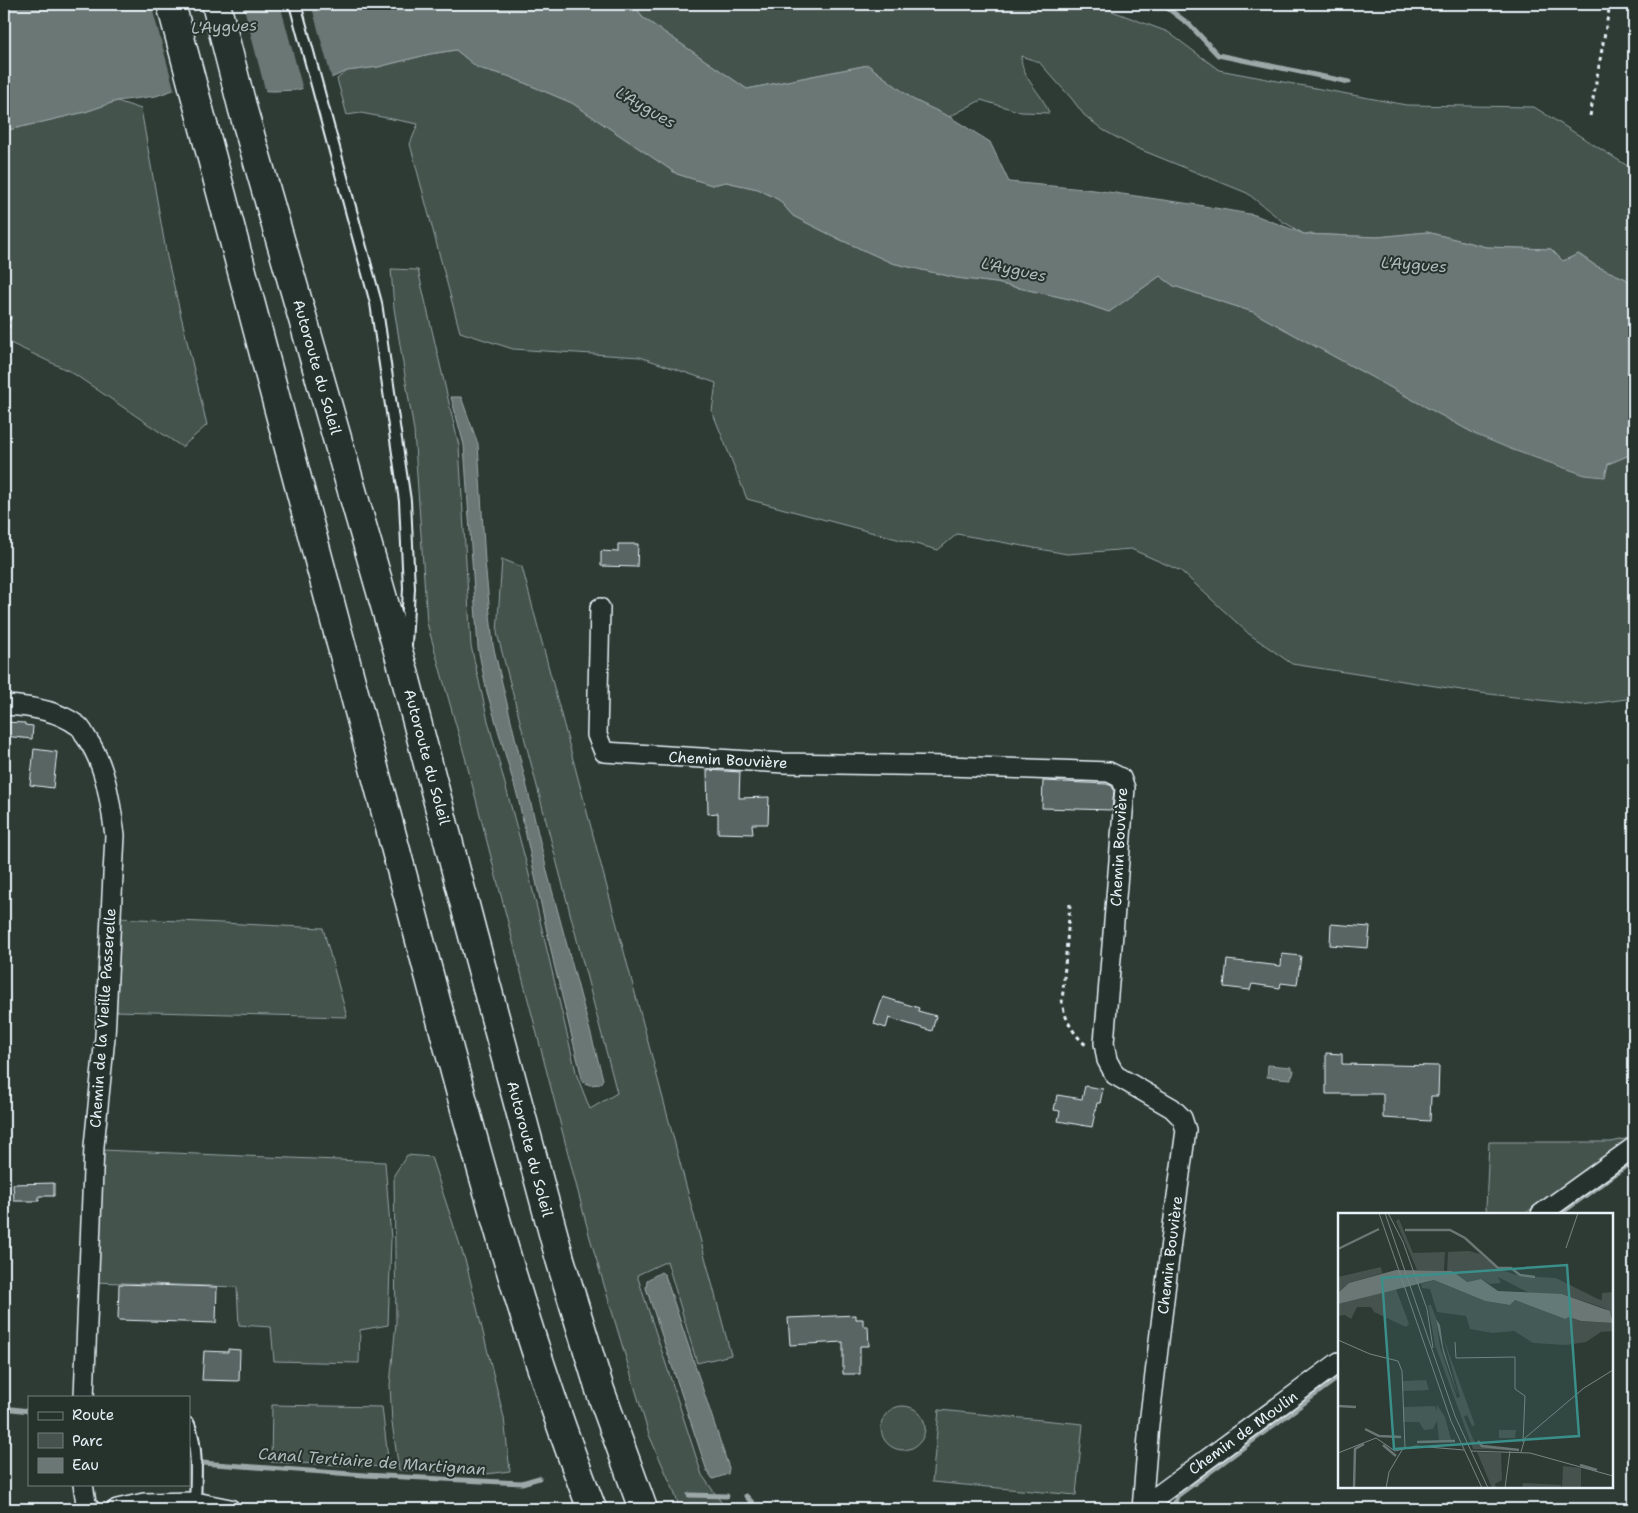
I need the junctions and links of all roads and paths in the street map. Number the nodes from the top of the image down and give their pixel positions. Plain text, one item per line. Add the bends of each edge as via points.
1 (171, 4) edge
2 (216, 4) edge
3 (295, 4) edge
4 (1610, 4) edge
5 (1590, 116) dead end
6 (10, 316) dead end
7 (4, 360) edge
8 (600, 608) dead end
9 (404, 672) junction
10 (4, 705) edge
11 (1070, 904) dead end
12 (1107, 1060) junction
13 (1634, 1146) edge
14 (1542, 1213) edge
15 (1338, 1363) edge
16 (84, 1396) edge
17 (190, 1426) edge
18 (83, 1486) edge
19 (195, 1502) junction
20 (90, 1509) edge
21 (116, 1509) edge
22 (230, 1509) edge
23 (592, 1509) edge
24 (642, 1509) edge
25 (1142, 1509) edge
26 (1152, 1509) edge

1 - 23 highway via 486,1184 544,1377
2 - 9 highway, Autoroute du Soleil
3 - 9 lane via 376,303 405,500 409,588
4 - 5 path
6 - 7 path
8 - 12 street, Chemin Bouvière via 597,736 604,752 783,764 1109,772 1121,778 1125,788 1104,1043
9 - 24 highway, Autoroute du Soleil via 560,1259 600,1390
10 - 16 street, Chemin de la Vieille Passerelle via 23,706 57,715 78,725 92,745 102,769 115,835 105,1037 94,1146
11 - 12 path via 1062,1003 1065,1016 1084,1044
12 - 25 street, Chemin Bouvière via 1115,1075 1172,1108 1182,1118 1186,1130 1158,1348
13 - 14 street
15 - 26 street, Chemin de Moulin via 1160,1494
17 - 19 lane
18 - 20 street
19 - 21 street via 144,1503
19 - 22 street

